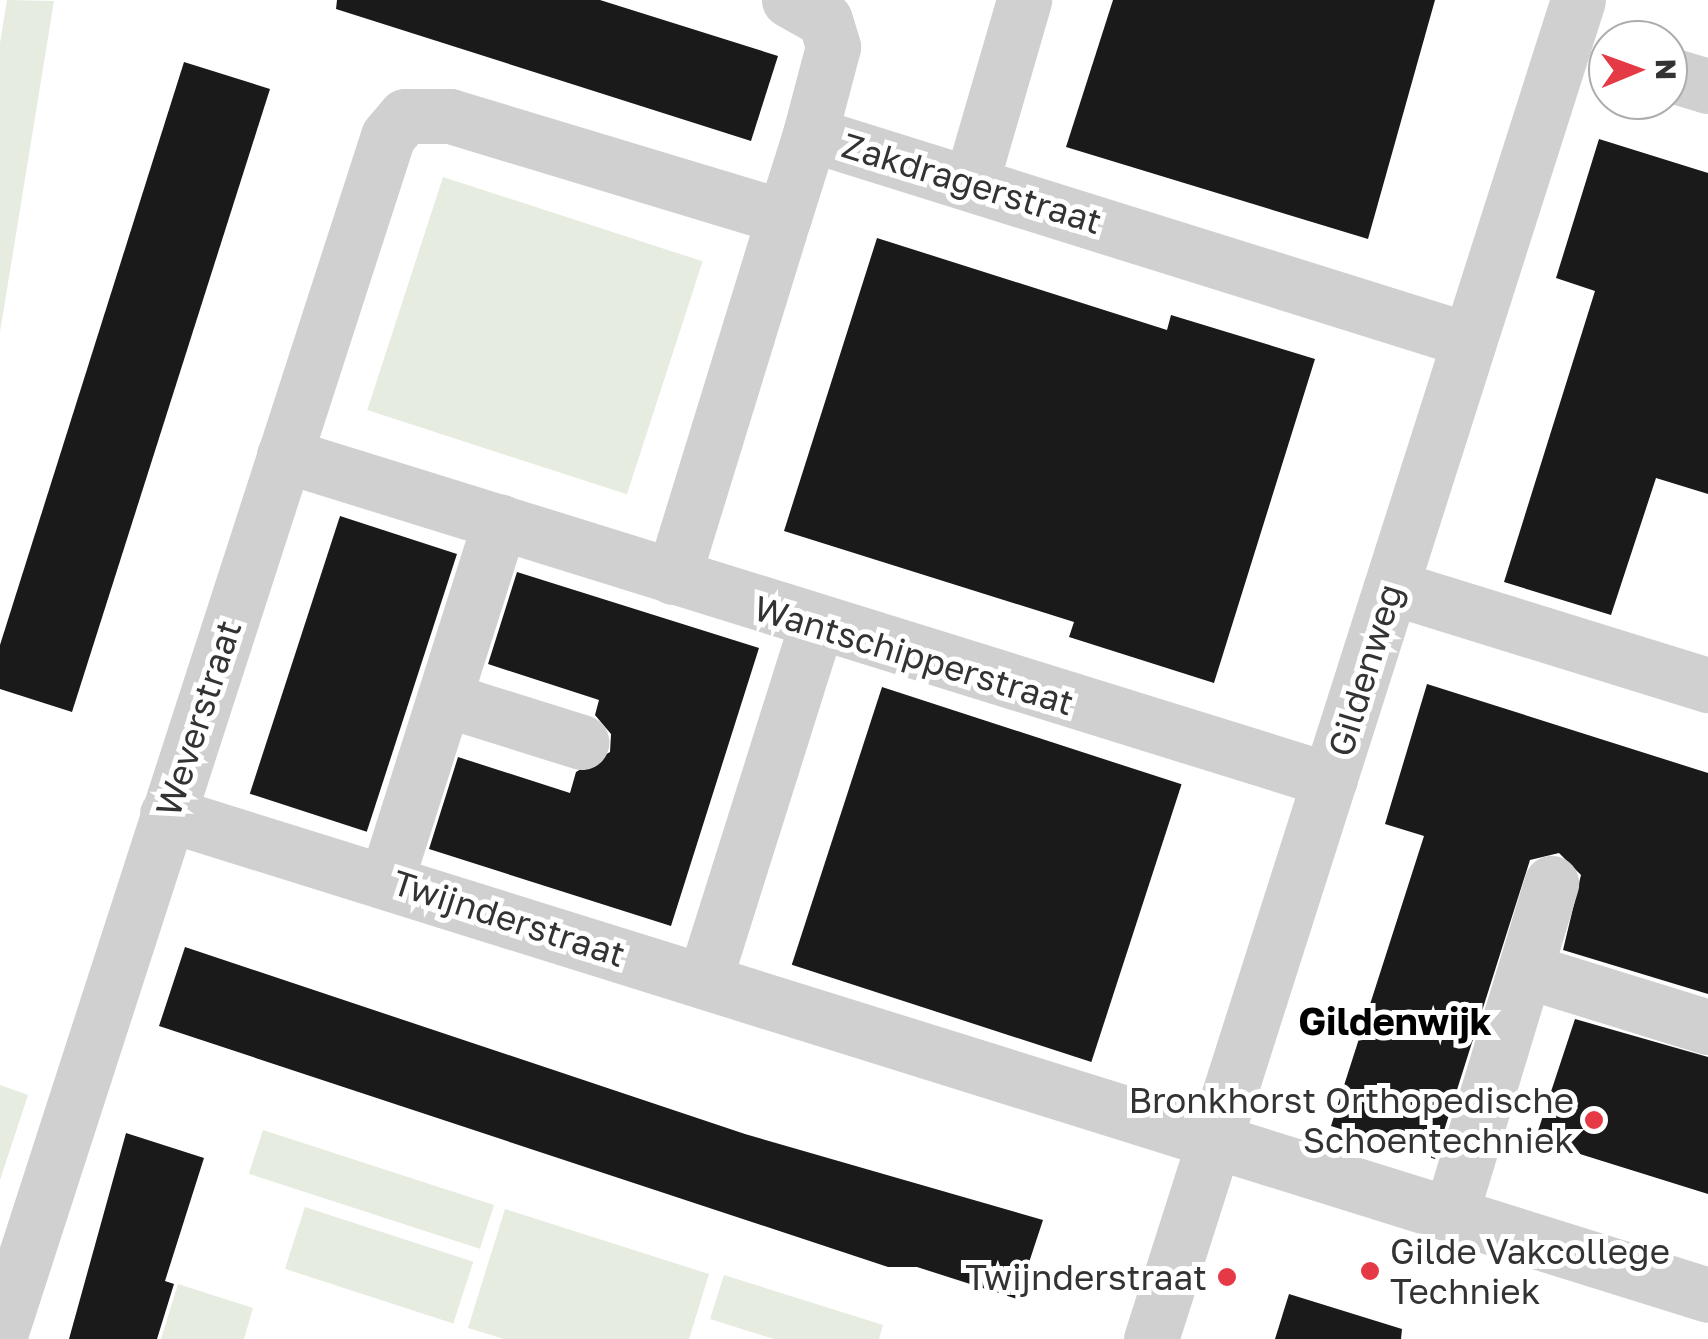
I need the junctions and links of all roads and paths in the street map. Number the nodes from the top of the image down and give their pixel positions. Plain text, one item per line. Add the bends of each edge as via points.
1 (789, 0) edge
2 (1024, 0) edge
3 (1584, 32) edge
4 (810, 134) junction
5 (971, 182) junction
6 (784, 217) junction
7 (1469, 340) junction
8 (284, 455) junction
9 (500, 522) junction
10 (673, 577) junction
11 (1391, 587) junction
12 (816, 626) junction
13 (1708, 684) edge
14 (444, 699) junction
15 (580, 742) dead end
16 (1330, 780) junction
17 (167, 814) junction
18 (387, 878) junction
19 (1552, 884) dead end
20 (1527, 970) junction
21 (704, 980) junction
22 (1708, 1027) edge
23 (1214, 1138) junction
24 (1451, 1213) junction
25 (1708, 1295) edge
26 (0, 1335) edge
27 (1152, 1339) edge

1 - 4 street via 825,20 833,48
2 - 5 street
3 - 7 street, Gildenweg
4 - 5 street, Zakdragerstraat
4 - 6 street, Zakdragerstraat
5 - 7 street, Zakdragerstraat
6 - 8 street, Weverstraat via 450,116 414,113 388,136
6 - 10 street, Zakdragerstraat
7 - 11 street, Gildenweg
8 - 9 street, Wantschipperstraat
8 - 17 street, Weverstraat
9 - 10 street, Wantschipperstraat
9 - 14 street
10 - 12 street, Wantschipperstraat
11 - 13 street
11 - 16 street, Gildenweg
12 - 16 street, Wantschipperstraat
12 - 21 street
14 - 15 street
14 - 18 street
16 - 23 street, Gildenweg
17 - 18 street, Twijnderstraat
17 - 26 street, Weverstraat
18 - 21 street, Twijnderstraat
19 - 20 street
20 - 22 street
20 - 24 street
21 - 23 street, Twijnderstraat
23 - 24 street, Twijnderstraat
23 - 27 street, Gildenweg
24 - 25 street, Twijnderstraat

